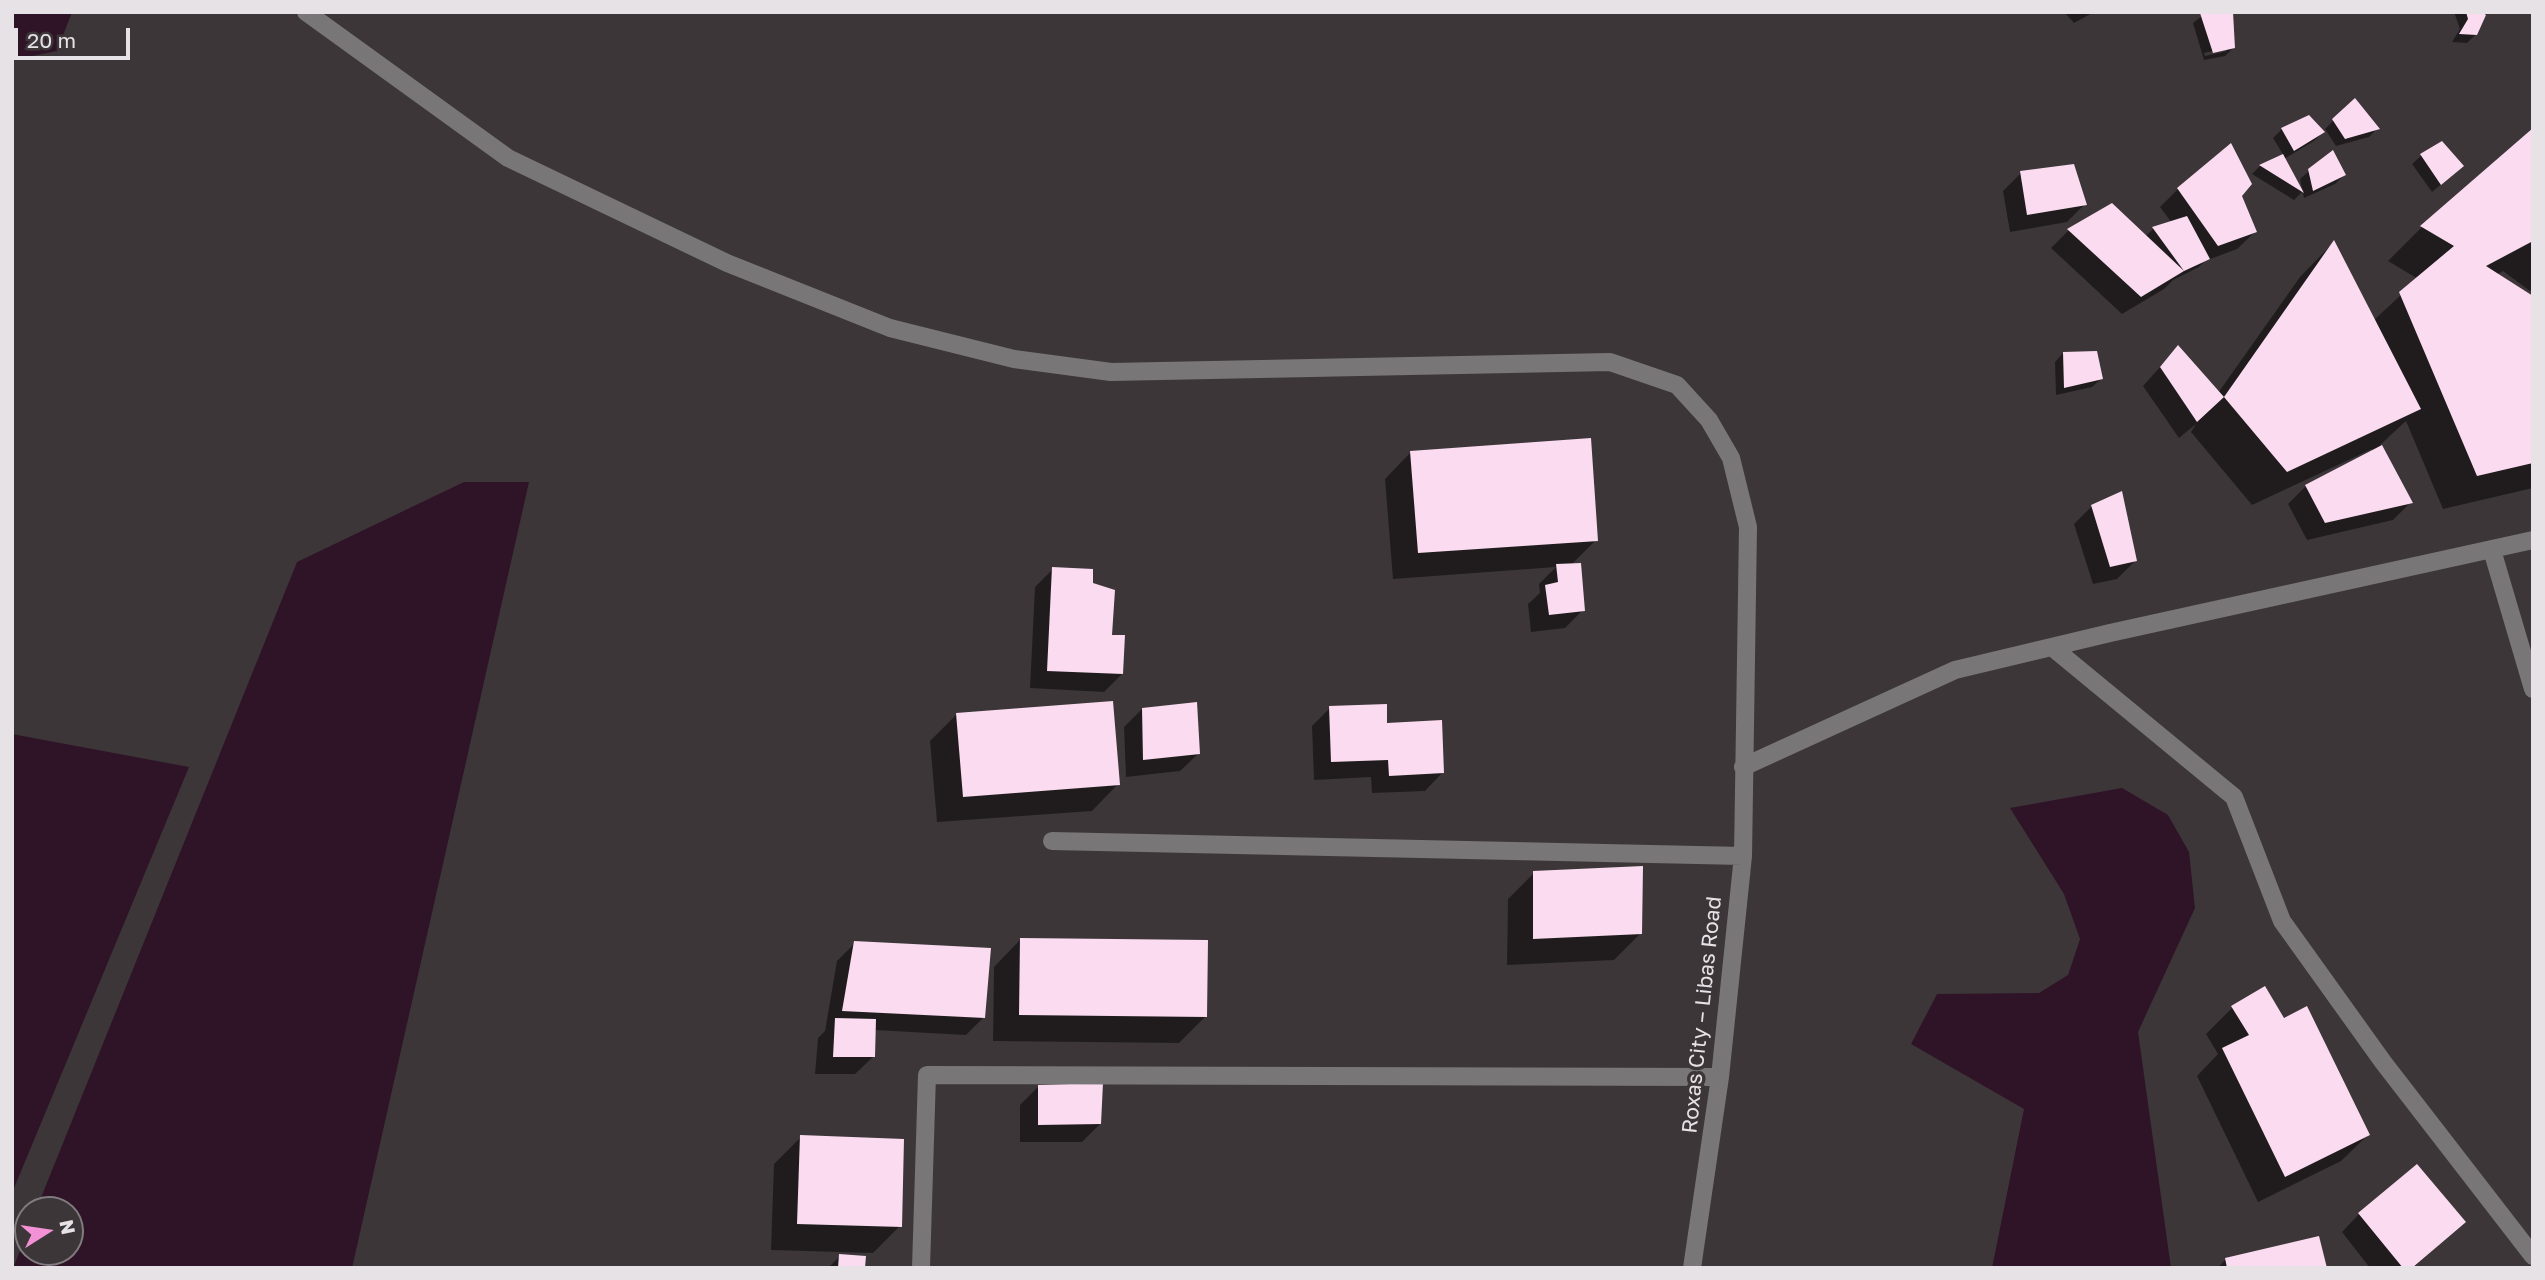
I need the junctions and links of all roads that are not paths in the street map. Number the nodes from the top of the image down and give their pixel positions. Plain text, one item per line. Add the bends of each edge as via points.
1 (306, 12) edge
2 (2533, 540) edge
3 (2491, 550) junction
4 (2052, 647) junction
5 (2533, 689) edge
6 (1743, 767) junction
7 (1052, 841) dead end
8 (1742, 856) junction
9 (1720, 1077) junction
10 (2533, 1256) edge
11 (920, 1268) edge
12 (1692, 1268) edge

1 - 6 street, Roxas City – Libas Road via 508,158 727,263 890,328 1014,359 1111,372 1610,362 1677,385 1709,420 1731,458 1748,527
2 - 3 street
3 - 4 street
3 - 5 street
4 - 6 street via 1955,670
4 - 10 street via 2234,797 2282,921 2383,1062
6 - 8 street, Roxas City – Libas Road
7 - 8 street
8 - 9 street, Roxas City – Libas Road
9 - 11 street via 927,1075
9 - 12 street, Roxas City – Libas Road

